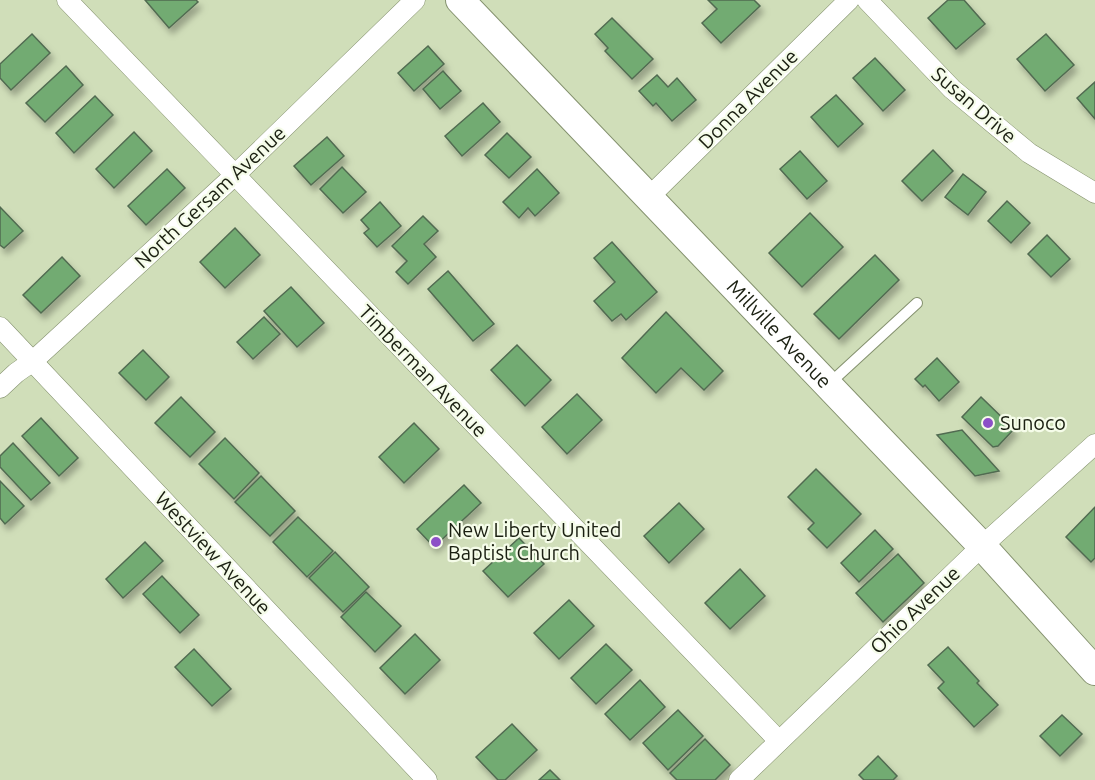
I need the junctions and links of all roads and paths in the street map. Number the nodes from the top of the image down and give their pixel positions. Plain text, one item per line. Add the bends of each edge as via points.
1 (68, 0) edge
2 (415, 0) edge
3 (460, 0) edge
4 (849, 0) edge
5 (867, 0) edge
6 (235, 175) junction
7 (1095, 193) edge
8 (648, 198) junction
9 (917, 303) dead end
10 (0, 327) edge
11 (33, 362) junction
12 (827, 385) junction
13 (0, 388) edge
14 (1095, 444) edge
15 (982, 546) junction
16 (1095, 670) edge
17 (779, 741) junction
18 (427, 780) edge
19 (739, 780) edge

1 - 6 street, Timberman Avenue
2 - 6 street, North Gersam Avenue
3 - 8 main road, Millville Avenue
4 - 8 street, Donna Avenue
5 - 7 street, Susan Drive via 952,89 1029,153
6 - 11 street, North Gersam Avenue
6 - 17 street, Timberman Avenue
8 - 12 main road, Millville Avenue
9 - 12 lane
10 - 11 street, Westview Avenue
11 - 13 street, North Gersam Avenue
11 - 18 street, Westview Avenue
12 - 15 main road, Millville Avenue
14 - 15 street, Ohio Avenue
15 - 16 main road, Millville Avenue
15 - 17 street, Ohio Avenue
17 - 19 street, Ohio Avenue

